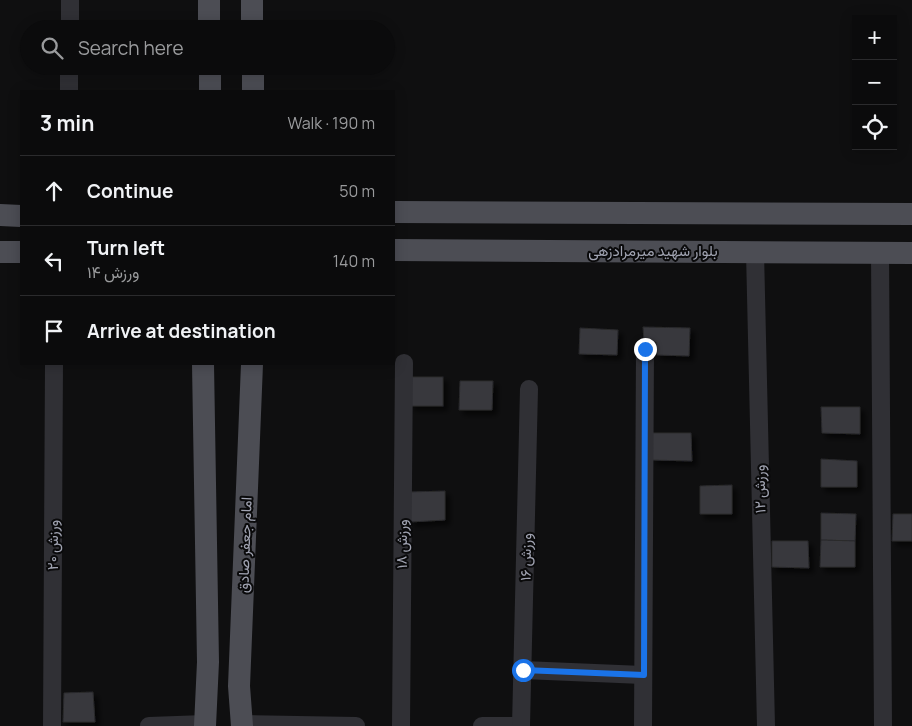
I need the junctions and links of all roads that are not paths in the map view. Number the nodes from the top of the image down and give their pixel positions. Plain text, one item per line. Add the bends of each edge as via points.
1 (70, 0) edge
2 (209, 0) edge
3 (252, 0) edge
4 (70, 20) edge
5 (210, 20) edge
6 (252, 20) edge
7 (69, 75) edge
8 (210, 75) edge
9 (253, 75) edge
10 (69, 90) edge
11 (210, 90) edge
12 (253, 90) edge
13 (395, 212) edge
14 (912, 214) edge
15 (0, 215) edge
16 (20, 216) edge
17 (395, 250) edge
18 (0, 252) edge
19 (20, 252) edge
20 (755, 252) junction
21 (880, 252) junction
22 (912, 252) edge
23 (645, 349) dead end
24 (404, 363) dead end
25 (54, 365) edge
26 (203, 365) edge
27 (252, 365) edge
28 (529, 389) dead end
29 (208, 662) junction
30 (523, 670) junction
31 (644, 675) junction
32 (239, 686) junction
33 (205, 725) edge
34 (242, 725) edge
35 (52, 726) edge
36 (149, 726) edge
37 (356, 726) edge
38 (401, 726) edge
39 (482, 726) edge
40 (521, 726) edge
41 (643, 726) edge
42 (766, 726) edge
43 (883, 726) edge

1 - 4 street
2 - 5 main road
3 - 6 main road
7 - 10 street
8 - 11 main road
9 - 12 main road
13 - 14 main road
15 - 16 main road
17 - 20 main road, بلوار شهید میرمرادزهی
18 - 19 main road
20 - 21 main road, بلوار شهید میرمرادزهی
20 - 42 street, ورزش ۱۲
21 - 22 main road, بلوار شهید میرمرادزهی
21 - 43 street
23 - 31 street
24 - 38 street, ورزش ۱۸
25 - 35 street, ورزش ۲۰
26 - 29 main road
27 - 32 main road, امام جعفر صادق
28 - 30 street, ورزش ۱۶
29 - 32 main road via 222,705 233,705
29 - 33 main road
30 - 31 street
30 - 40 street, ورزش ۱۶
31 - 41 street
32 - 34 main road, امام جعفر صادق
33 - 36 street
34 - 37 street
39 - 40 street

